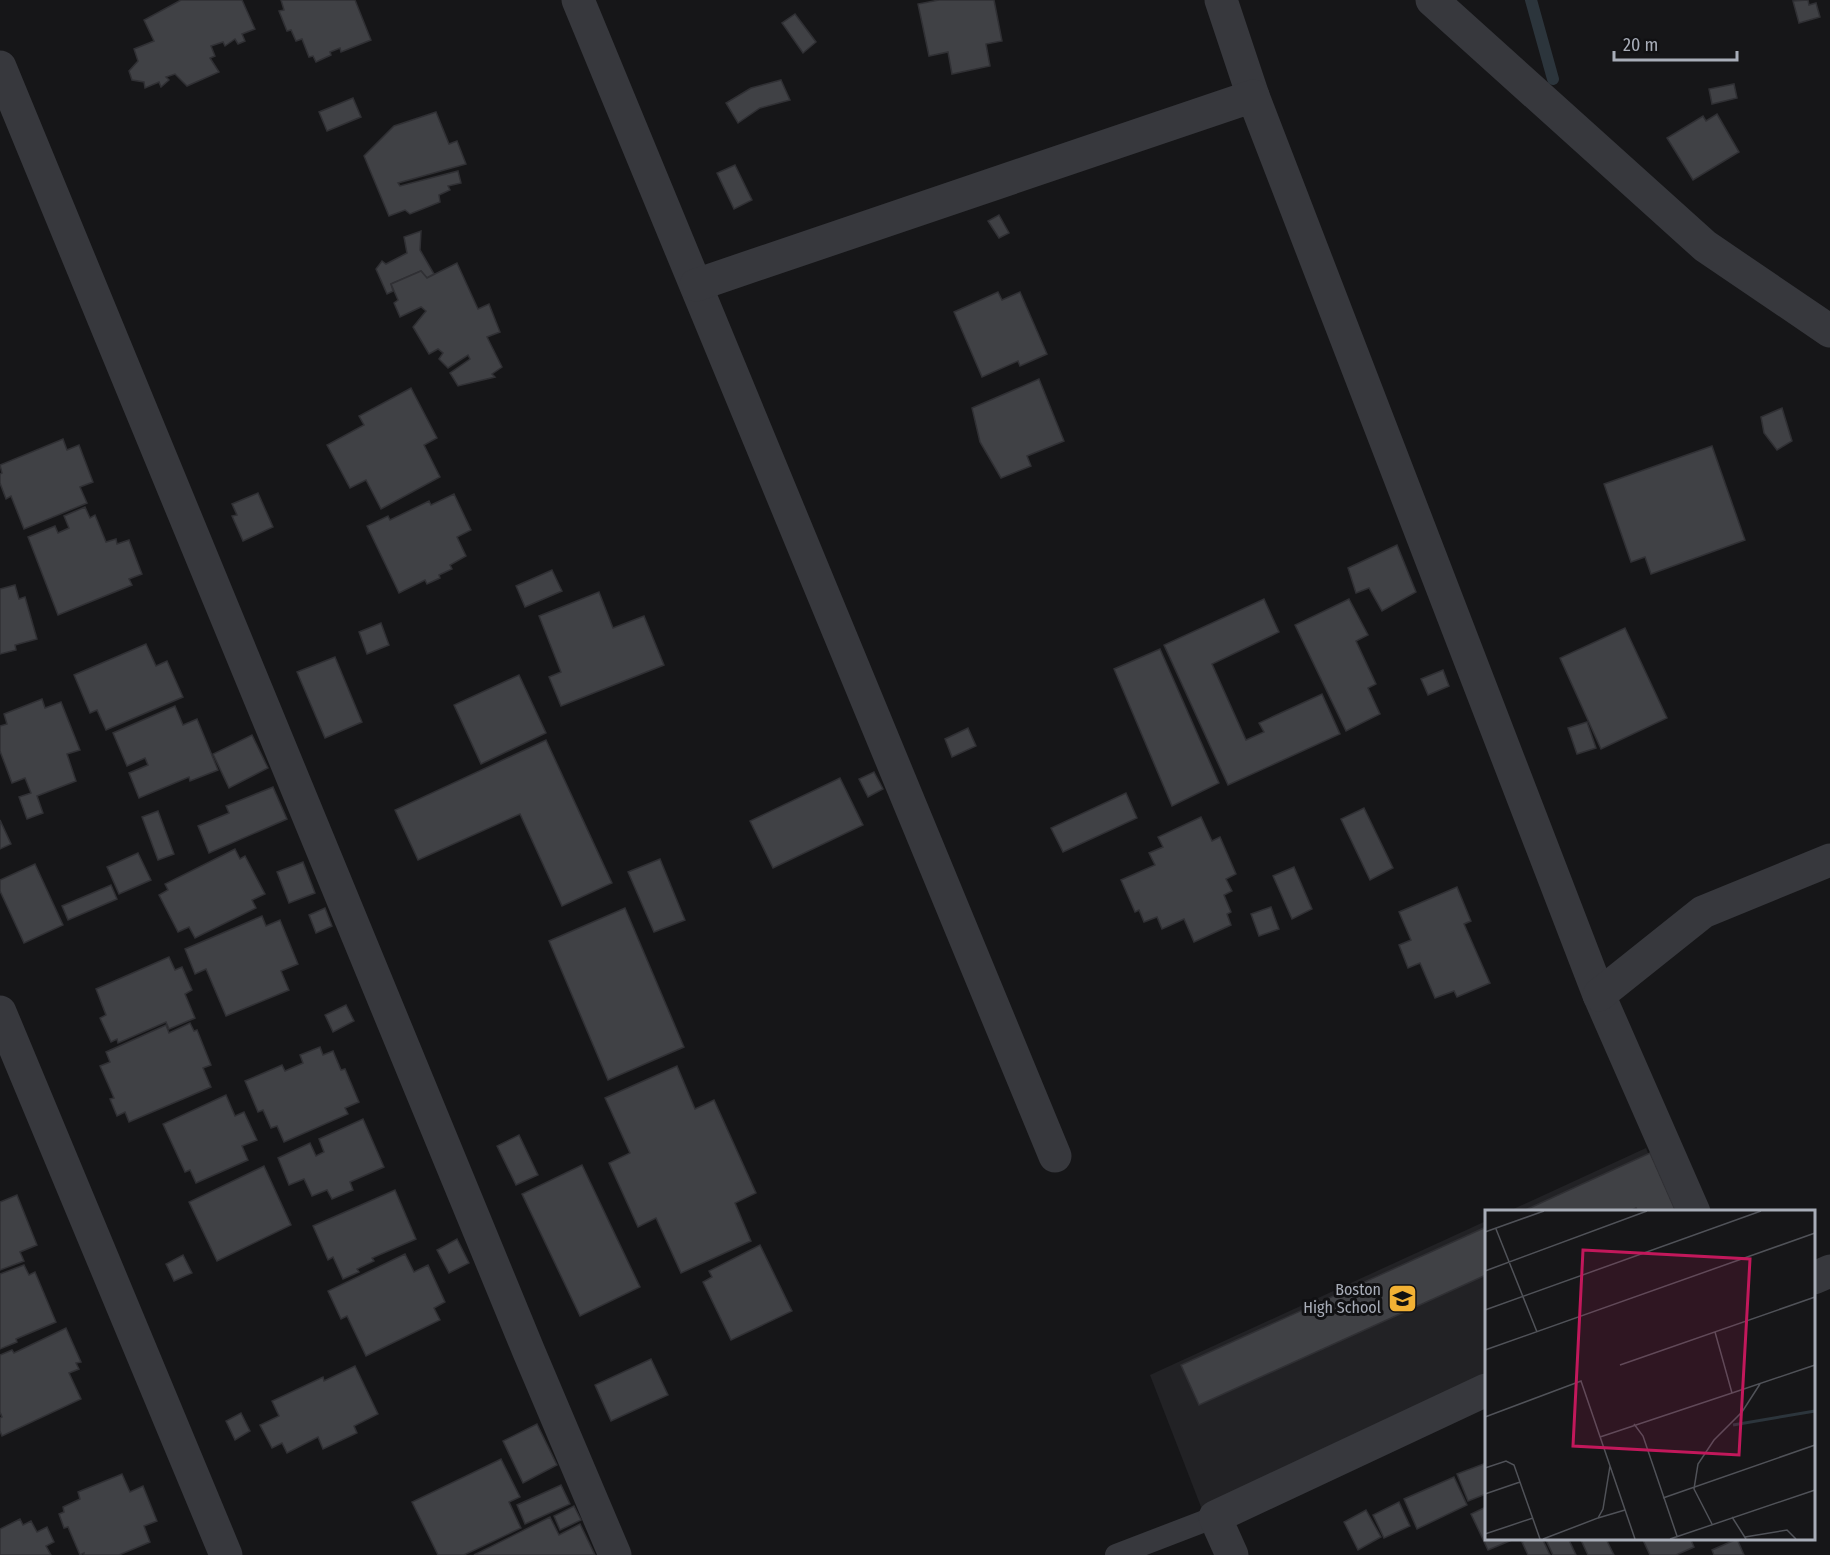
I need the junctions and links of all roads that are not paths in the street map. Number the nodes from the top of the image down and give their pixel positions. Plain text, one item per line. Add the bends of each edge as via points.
1 (578, 0) edge
2 (1221, 0) edge
3 (1432, 0) edge
4 (0, 67) edge
5 (1253, 96) junction
6 (696, 285) junction
7 (1830, 331) edge
8 (1830, 860) edge
9 (1599, 995) junction
10 (0, 1012) edge
11 (1055, 1156) dead end
12 (1693, 1210) edge
13 (1830, 1271) edge
14 (1815, 1278) edge
15 (1485, 1390) edge
16 (1215, 1517) junction
17 (226, 1555) edge
18 (615, 1555) edge
19 (1116, 1555) edge
20 (1232, 1555) edge

1 - 6 street
2 - 5 street
3 - 7 street via 1705,246
4 - 18 street
5 - 6 street
5 - 9 street
6 - 11 street
8 - 9 street via 1703,912
9 - 12 street
10 - 17 street
13 - 14 street
15 - 16 street
16 - 19 lane
16 - 20 street

